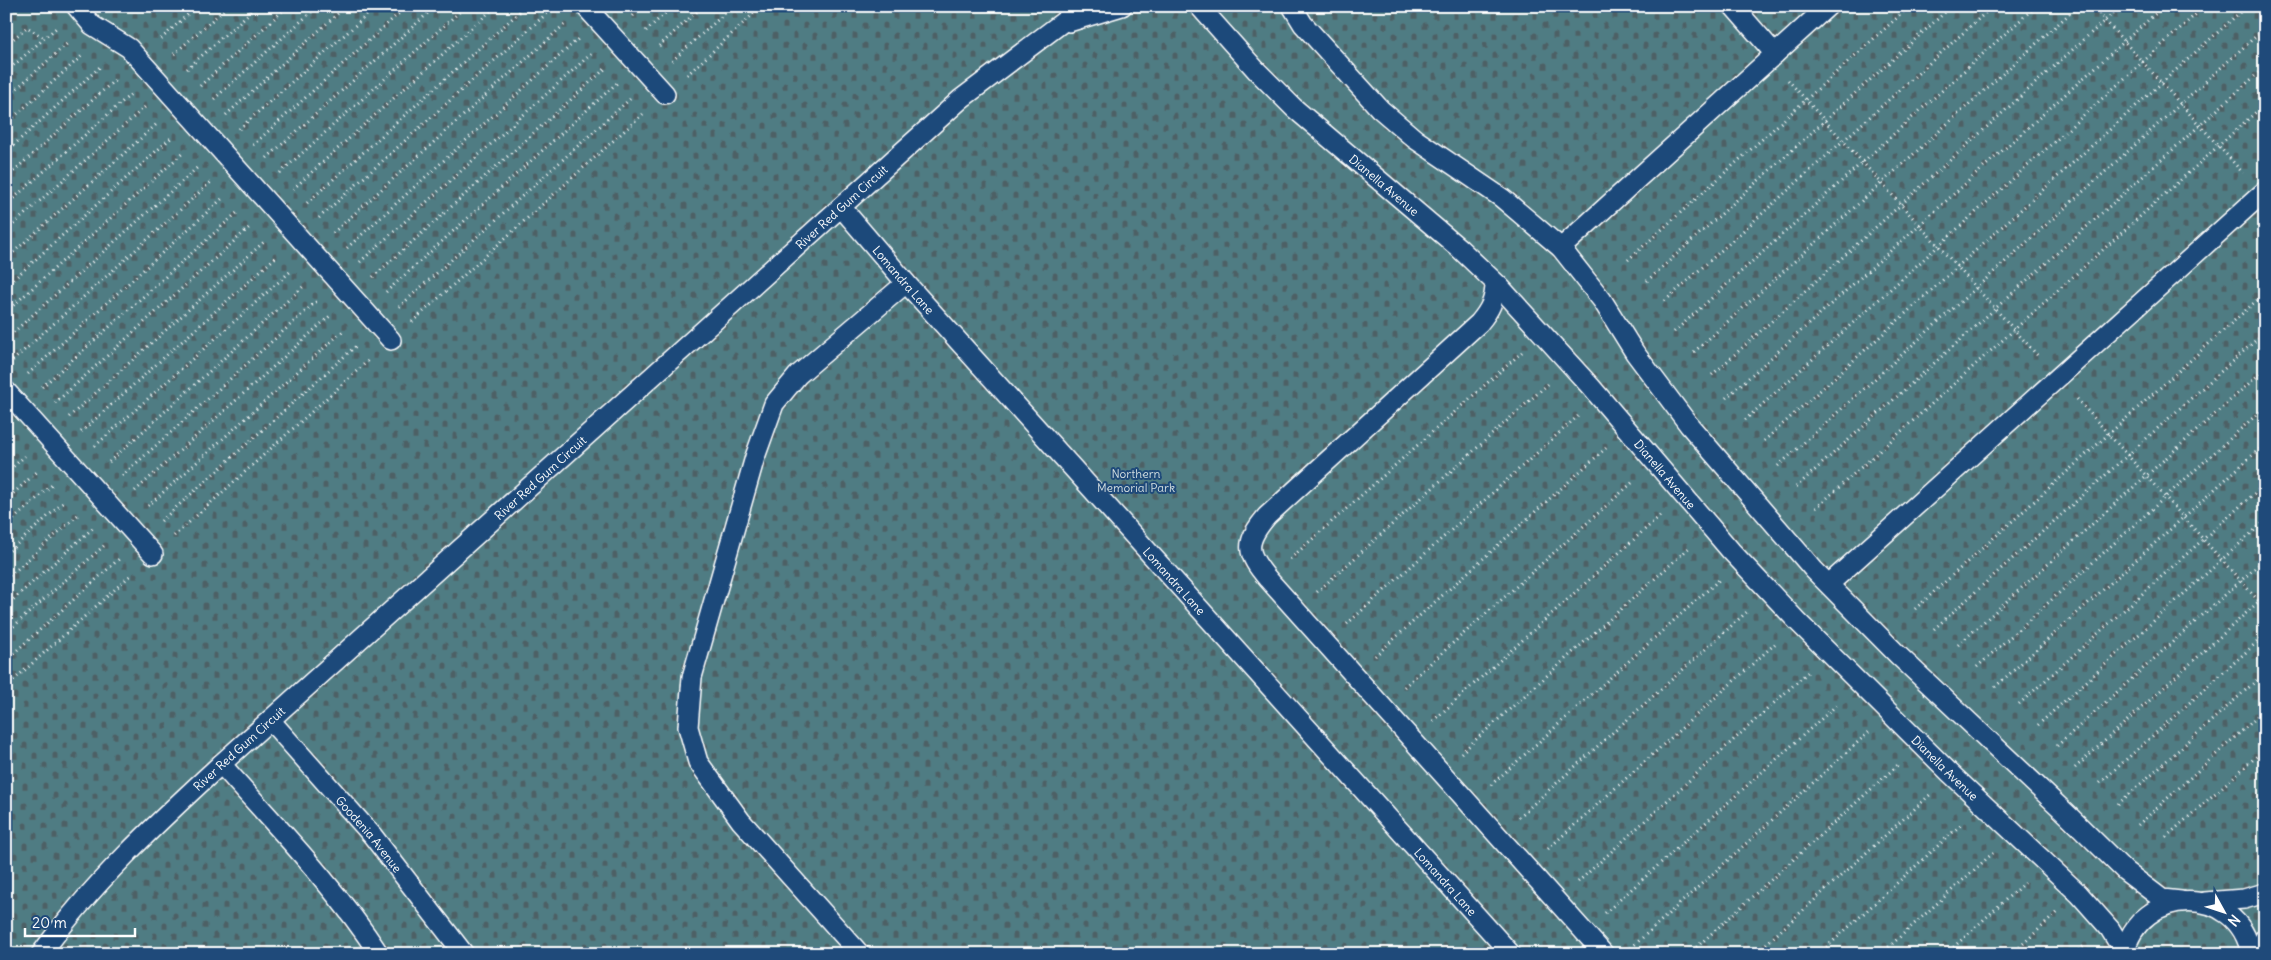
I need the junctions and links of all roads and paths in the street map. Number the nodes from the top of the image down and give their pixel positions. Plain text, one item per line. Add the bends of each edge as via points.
1 (198, 6) edge
2 (228, 6) edge
3 (257, 6) edge
4 (288, 6) edge
5 (318, 6) edge
6 (346, 6) edge
7 (377, 6) edge
8 (406, 6) edge
9 (436, 6) edge
10 (585, 6) edge
11 (762, 6) edge
12 (1084, 6) edge
13 (1122, 6) edge
14 (1199, 6) edge
15 (1292, 6) edge
16 (1733, 6) edge
17 (1828, 6) edge
18 (1910, 6) edge
19 (1952, 6) edge
20 (1993, 6) edge
21 (2036, 6) edge
22 (2078, 6) edge
23 (2092, 6) edge
24 (2121, 6) edge
25 (2164, 6) edge
26 (2205, 6) edge
27 (2247, 6) edge
28 (76, 8) edge
29 (2105, 21) junction
30 (90, 23) junction
31 (1063, 24) junction
32 (2265, 28) edge
33 (107, 34) junction
34 (44, 38) junction
35 (2124, 42) junction
36 (6, 45) edge
37 (125, 45) junction
38 (1772, 56) junction
39 (139, 59) junction
40 (2142, 63) junction
41 (2265, 67) edge
42 (6, 72) edge
43 (153, 74) junction
44 (2161, 83) junction
45 (166, 88) junction
46 (665, 94) junction
47 (6, 98) edge
48 (1806, 100) junction
49 (180, 104) junction
50 (2180, 104) junction
51 (2265, 104) edge
52 (193, 119) junction
53 (1825, 120) junction
54 (6, 124) edge
55 (2199, 126) junction
56 (206, 133) junction
57 (1843, 141) junction
58 (2218, 146) junction
59 (219, 148) junction
60 (6, 152) edge
61 (1862, 162) junction
62 (233, 163) junction
63 (6, 178) edge
64 (246, 178) junction
65 (1881, 183) junction
66 (2263, 192) edge
67 (6, 205) edge
68 (1901, 205) junction
69 (841, 207) junction
70 (1920, 225) junction
71 (6, 231) edge
72 (1938, 246) junction
73 (1561, 248) junction
74 (6, 259) edge
75 (1628, 260) dead end
76 (1958, 267) junction
77 (1647, 281) dead end
78 (906, 283) junction
79 (1495, 283) junction
80 (6, 286) edge
81 (1977, 288) junction
82 (2265, 293) edge
83 (1665, 301) dead end
84 (1995, 309) junction
85 (6, 312) edge
86 (2014, 330) junction
87 (1674, 332) dead end
88 (2265, 332) edge
89 (1542, 333) junction
90 (6, 339) edge
91 (392, 340) junction
92 (1694, 352) dead end
93 (1570, 364) junction
94 (6, 366) edge
95 (2265, 369) edge
96 (1712, 375) dead end
97 (2058, 378) junction
98 (7, 392) edge
99 (1599, 397) junction
100 (1726, 398) dead end
101 (2265, 407) edge
102 (1745, 420) dead end
103 (1627, 430) junction
104 (2108, 434) junction
105 (1764, 441) dead end
106 (2265, 444) edge
107 (2128, 455) junction
108 (1654, 462) junction
109 (1778, 466) dead end
110 (2146, 476) junction
111 (2265, 484) edge
112 (1796, 487) dead end
113 (1683, 495) junction
114 (2165, 498) junction
115 (1816, 508) dead end
116 (2183, 518) junction
117 (2265, 521) edge
118 (1712, 528) junction
119 (2203, 540) junction
120 (153, 554) junction
121 (2265, 559) edge
122 (1740, 560) junction
123 (2221, 560) junction
124 (1268, 579) junction
125 (2240, 581) junction
126 (1829, 584) junction
127 (1770, 592) junction
128 (2265, 596) edge
129 (2259, 602) junction
130 (1915, 608) dead end
131 (2265, 608) edge
132 (1296, 611) junction
133 (1799, 623) junction
134 (1934, 629) dead end
135 (2265, 634) edge
136 (1326, 644) junction
137 (1958, 645) dead end
138 (1829, 654) junction
139 (1978, 667) dead end
140 (2265, 673) edge
141 (1354, 675) junction
142 (1860, 684) junction
143 (6, 687) edge
144 (1995, 687) dead end
145 (2019, 704) dead end
146 (1382, 707) junction
147 (2265, 710) edge
148 (1890, 713) junction
149 (270, 720) junction
150 (2038, 725) dead end
151 (1412, 740) junction
152 (1921, 744) junction
153 (2057, 746) dead end
154 (2265, 748) edge
155 (221, 764) junction
156 (2075, 768) dead end
157 (1441, 772) junction
158 (1953, 774) junction
159 (2100, 783) dead end
160 (1470, 804) junction
161 (1984, 804) junction
162 (2118, 804) dead end
163 (2138, 825) dead end
164 (2015, 833) junction
165 (1498, 836) junction
166 (2166, 837) dead end
167 (2047, 862) junction
168 (1527, 868) junction
169 (2265, 893) edge
170 (2079, 894) junction
171 (1557, 901) junction
172 (2181, 901) junction
173 (2202, 902) junction
174 (1584, 932) junction
175 (2265, 938) edge
176 (2124, 953) edge
177 (41, 954) edge
178 (379, 954) edge
179 (464, 954) edge
180 (860, 954) edge
181 (1510, 954) edge
182 (1604, 954) edge
183 (1625, 954) edge
184 (1688, 954) edge
185 (1755, 954) edge
186 (1819, 954) edge
187 (1882, 954) edge
188 (1946, 954) edge
189 (2012, 954) edge
190 (2251, 954) edge
191 (2258, 954) edge

1 - 39 path
2 - 43 path
3 - 45 path
4 - 49 path
5 - 52 path
6 - 56 path
7 - 59 path
8 - 62 path
9 - 64 path
10 - 46 lane
11 - 46 path
12 - 31 lane, River Red Gum Circuit
13 - 31 lane
14 - 79 lane, Dianella Avenue via 1294,108 1459,248
15 - 73 lane via 1303,24 1380,109 1415,139 1502,198
16 - 38 lane
17 - 38 lane
18 - 48 path
19 - 53 path
20 - 57 path
21 - 61 path
22 - 65 path
23 - 29 path
24 - 29 path
25 - 35 path
26 - 40 path
27 - 44 path
28 - 30 lane
28 - 34 path
29 - 35 path
29 - 68 path
30 - 33 lane
30 - 47 path
31 - 69 lane, River Red Gum Circuit via 961,99
32 - 50 path
33 - 37 lane
33 - 54 path
34 - 36 path via 27,27
34 - 42 path
35 - 40 path
35 - 70 path
37 - 39 lane
37 - 60 path
38 - 48 path
38 - 73 lane
39 - 43 lane
39 - 63 path
40 - 44 path
40 - 72 path
41 - 55 path
43 - 45 lane
43 - 67 path
44 - 50 path
44 - 76 path
45 - 49 lane
45 - 71 path
46 - 91 path
48 - 53 path
48 - 75 path
49 - 52 lane
49 - 74 path
50 - 55 path
50 - 81 path
51 - 58 path
52 - 56 lane
52 - 80 path
53 - 57 path
53 - 77 path
55 - 58 path
55 - 84 path
56 - 59 lane
56 - 85 path
57 - 61 path
57 - 83 path
58 - 66 path
58 - 86 path
59 - 62 lane
59 - 90 path
61 - 65 path
61 - 87 path
62 - 64 lane
62 - 94 path
64 - 91 lane
64 - 98 path
65 - 68 path
65 - 92 path
66 - 97 lane
68 - 70 path
68 - 96 path
69 - 78 lane, Lomandra Lane
69 - 149 lane, River Red Gum Circuit
70 - 72 path
70 - 100 path
72 - 76 path
72 - 102 path
73 - 126 lane via 1602,300 1635,352 1689,425
76 - 81 path
76 - 105 path
78 - 180 lane via 798,375 774,404 755,456 692,677 690,694 688,727 698,762 741,821
78 - 181 lane, Lomandra Lane
79 - 89 lane, Dianella Avenue
79 - 124 lane via 1489,312 1479,323 1256,528 1249,548 1253,562
81 - 84 path
81 - 109 path
82 - 104 path
84 - 86 path
84 - 112 path
86 - 97 path
86 - 115 path
88 - 107 path
89 - 93 lane, Dianella Avenue
89 - 124 path
91 - 120 path
93 - 99 lane, Dianella Avenue
93 - 132 path
95 - 110 path
97 - 104 path
97 - 126 lane
98 - 120 lane
99 - 103 lane, Dianella Avenue
99 - 136 path
101 - 114 path
103 - 108 lane, Dianella Avenue
103 - 141 path
104 - 107 path
104 - 130 path
106 - 116 path
107 - 110 path
107 - 134 path
108 - 113 lane, Dianella Avenue
108 - 146 path
110 - 114 path
110 - 137 path
111 - 119 path
113 - 118 lane, Dianella Avenue
113 - 151 path
114 - 116 path
114 - 139 path
116 - 119 path
116 - 144 path
117 - 123 path
118 - 122 lane, Dianella Avenue
118 - 157 path
119 - 123 path
119 - 145 path
120 - 143 path
121 - 125 path
122 - 127 lane, Dianella Avenue
122 - 160 path
123 - 125 path
123 - 150 path
124 - 132 lane
125 - 129 path
125 - 153 path
126 - 172 lane via 1898,655 2125,871 2162,899
127 - 133 lane, Dianella Avenue
127 - 165 path
128 - 129 path
129 - 131 path
129 - 156 path
132 - 136 lane
133 - 138 lane, Dianella Avenue
133 - 168 path
135 - 159 path
136 - 141 lane
138 - 142 lane, Dianella Avenue
138 - 171 path
140 - 162 path
141 - 146 lane
142 - 148 lane, Dianella Avenue
142 - 174 path
146 - 151 lane
147 - 163 path
148 - 152 lane, Dianella Avenue
148 - 183 path
149 - 155 lane, River Red Gum Circuit
149 - 179 lane, Goodenia Avenue via 372,835
151 - 157 lane
152 - 158 lane, Dianella Avenue
152 - 184 path
154 - 166 path
155 - 177 lane, River Red Gum Circuit via 107,873
155 - 178 lane via 317,872 359,923
157 - 160 lane
158 - 161 lane, Dianella Avenue
158 - 185 path
160 - 165 lane
161 - 164 lane, Dianella Avenue
161 - 186 path
164 - 167 lane, Dianella Avenue
164 - 187 path
165 - 168 lane
167 - 170 lane, Dianella Avenue
167 - 188 path
168 - 171 lane
169 - 173 lane via 2224,902
170 - 176 lane, Dianella Avenue via 2107,925
170 - 189 path
171 - 174 lane
172 - 173 lane
172 - 176 lane via 2162,906 2145,917 2132,933
173 - 190 lane via 2220,909 2238,923
174 - 182 lane
175 - 191 lane

